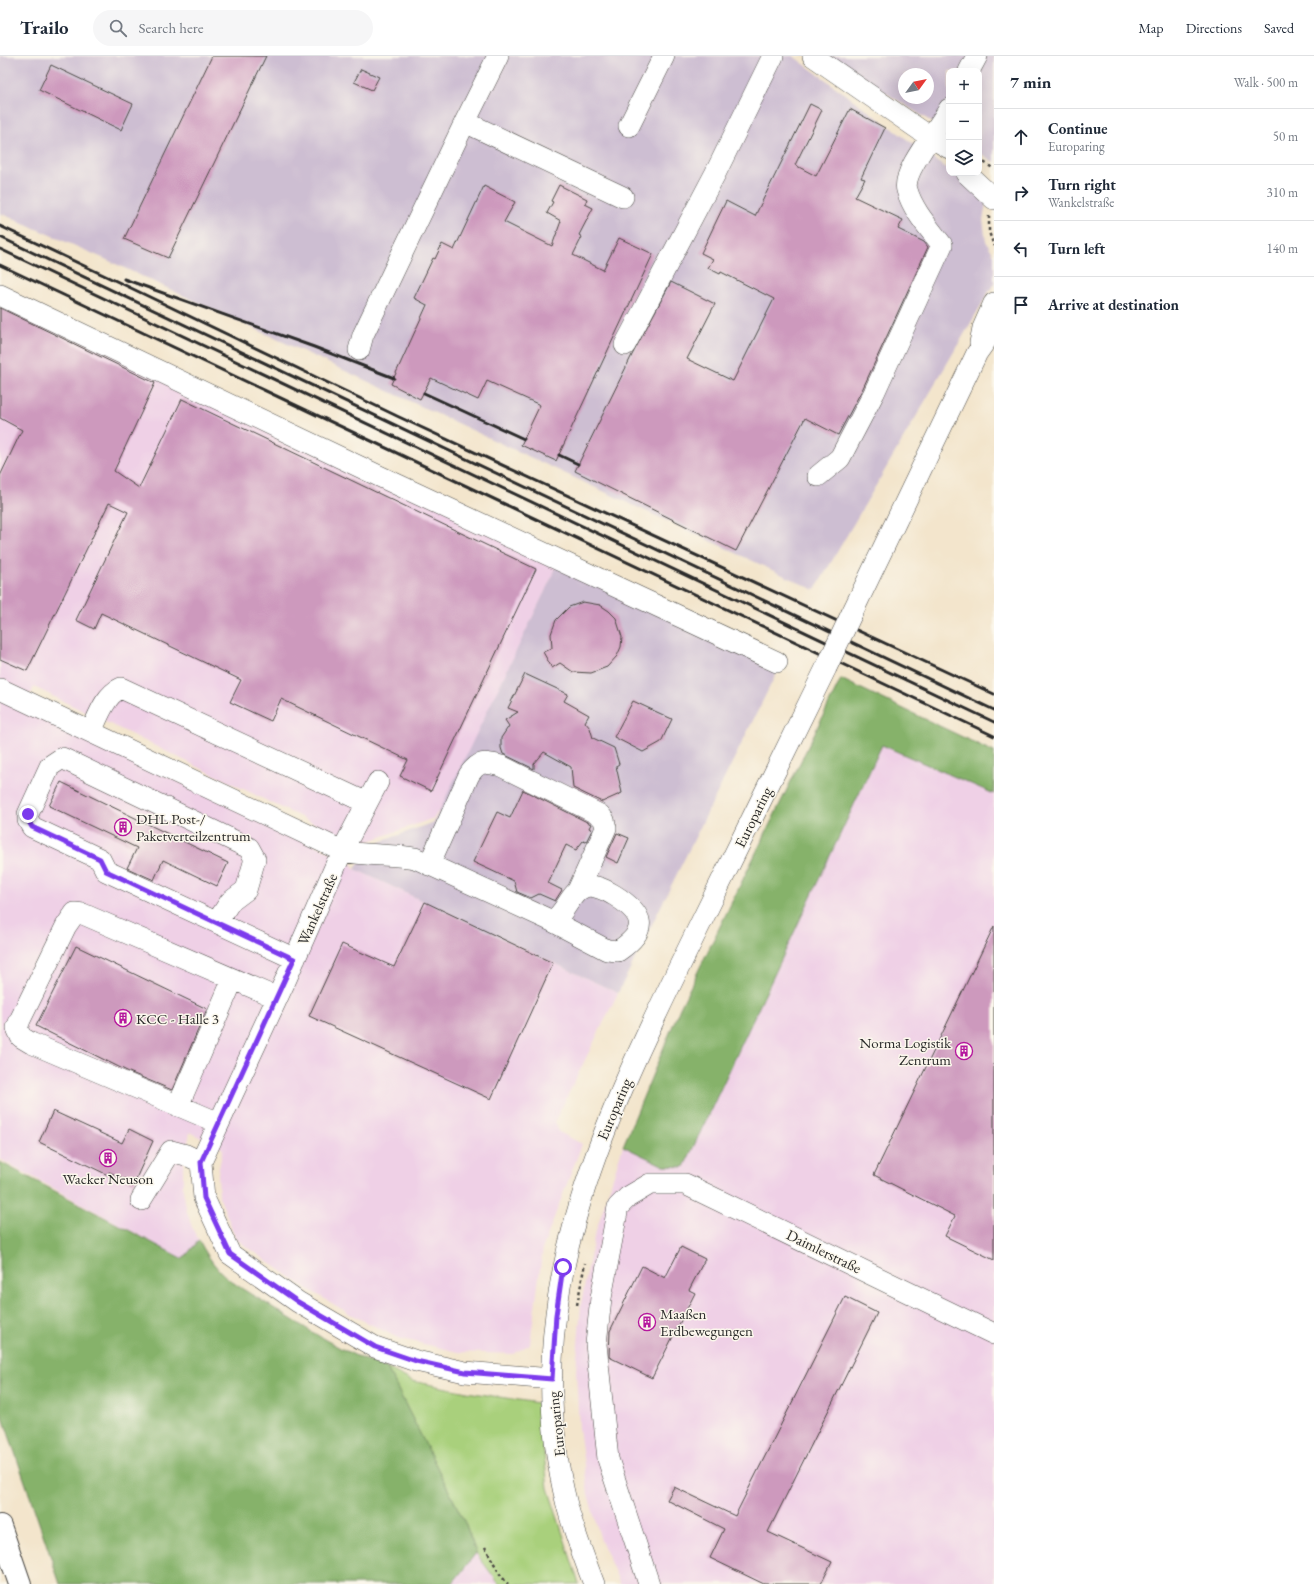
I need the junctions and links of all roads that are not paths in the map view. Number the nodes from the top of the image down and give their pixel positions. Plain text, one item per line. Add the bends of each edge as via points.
1 (498, 56) edge
2 (664, 56) edge
3 (773, 56) edge
4 (813, 56) edge
5 (977, 56) edge
6 (971, 68) edge
7 (946, 115) edge
8 (465, 122) junction
9 (629, 126) dead end
10 (930, 137) junction
11 (946, 146) edge
12 (946, 155) edge
13 (982, 170) edge
14 (968, 176) edge
15 (994, 178) edge
16 (623, 197) dead end
17 (992, 205) edge
18 (0, 295) edge
19 (994, 303) edge
20 (994, 329) edge
21 (625, 345) dead end
22 (359, 350) dead end
23 (977, 353) junction
24 (818, 476) dead end
25 (777, 662) dead end
26 (0, 690) edge
27 (91, 732) junction
28 (378, 782) dead end
29 (367, 803) junction
30 (342, 851) junction
31 (429, 865) junction
32 (578, 890) junction
33 (552, 921) junction
34 (217, 922) junction
35 (294, 959) junction
36 (233, 979) junction
37 (277, 998) junction
38 (178, 1106) junction
39 (219, 1123) junction
40 (201, 1162) junction
41 (141, 1200) dead end
42 (994, 1334) edge
43 (552, 1379) junction
44 (0, 1526) edge
45 (20, 1584) edge
46 (594, 1584) edge
47 (649, 1584) edge

1 - 8 street
2 - 9 street
3 - 21 street via 715,174
4 - 10 street
5 - 6 street
7 - 10 street
8 - 16 street
8 - 22 street via 363,334
10 - 11 street
10 - 12 street
10 - 24 street via 919,154 906,189 921,218 942,245 874,393 840,458
13 - 15 street
14 - 17 street
18 - 25 street
19 - 23 street via 983,328
20 - 23 street
23 - 43 street, Europaring, bridge via 663,1000 604,1131 584,1187 563,1267 556,1315
26 - 27 street
27 - 29 street via 114,691 121,688
27 - 30 street
28 - 29 street, Wankelstraße
29 - 30 street, Wankelstraße
30 - 31 street via 360,855 394,854 415,858
30 - 35 street, Wankelstraße
31 - 32 street via 469,775 475,766 488,762 600,815 604,820 606,828
31 - 33 street
32 - 33 street via 558,918
32 - 33 street via 596,886 627,903 636,912 639,920 637,934 630,943 618,951 607,950
34 - 34 street via 230,902 246,890 255,859 249,848 62,758 50,766 28,814 32,827 100,859 106,871
34 - 35 street
35 - 37 street, Wankelstraße
36 - 37 street
36 - 38 street
36 - 38 street via 75,913 66,926 20,1020 18,1028 21,1037 31,1043
37 - 39 street, Wankelstraße
38 - 39 street
39 - 40 street, Wankelstraße
40 - 41 street via 171,1151
40 - 43 street, Wankelstraße via 204,1198 230,1254 298,1302 375,1347 416,1361 465,1372
42 - 47 street, Daimlerstraße via 685,1184 650,1184 628,1197 618,1207 600,1298 596,1344 608,1458
43 - 46 street, Europaring via 558,1453 566,1502 576,1538
44 - 45 highway

